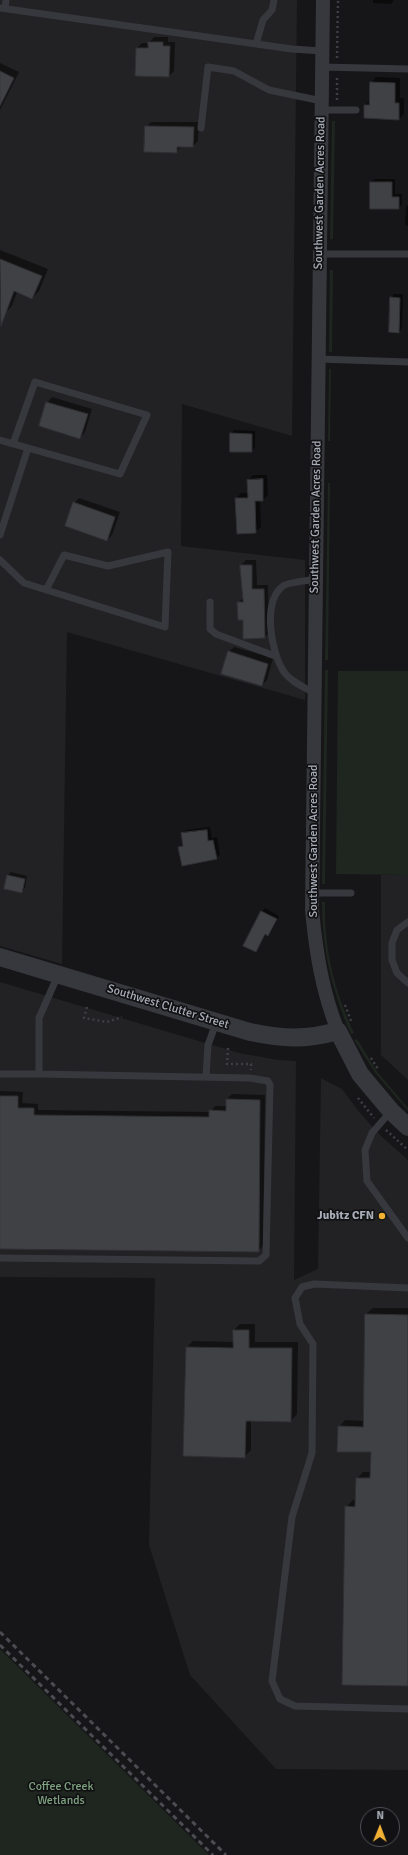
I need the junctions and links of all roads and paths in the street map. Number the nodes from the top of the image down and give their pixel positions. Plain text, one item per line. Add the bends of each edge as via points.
1 (6, 0) edge
2 (274, 0) edge
3 (323, 0) edge
4 (338, 0) edge
5 (2, 8) edge
6 (256, 44) junction
7 (322, 51) junction
8 (322, 67) junction
9 (337, 68) junction
10 (408, 69) edge
11 (322, 106) junction
12 (337, 110) junction
13 (356, 110) dead end
14 (201, 128) dead end
15 (320, 254) junction
16 (408, 254) edge
17 (318, 359) junction
18 (408, 362) edge
19 (0, 440) edge
20 (13, 444) junction
21 (28, 448) junction
22 (0, 535) edge
23 (0, 560) edge
24 (316, 579) junction
25 (46, 590) junction
26 (210, 602) dead end
27 (275, 656) junction
28 (314, 693) junction
29 (312, 892) junction
30 (351, 893) dead end
31 (408, 922) edge
32 (0, 957) edge
33 (58, 974) junction
34 (408, 983) edge
35 (344, 1004) dead end
36 (87, 1007) dead end
37 (122, 1017) dead end
38 (217, 1022) junction
39 (345, 1027) junction
40 (228, 1048) dead end
41 (370, 1057) dead end
42 (0, 1074) edge
43 (39, 1074) junction
44 (381, 1074) dead end
45 (206, 1077) junction
46 (250, 1078) junction
47 (391, 1111) junction
48 (408, 1127) edge
49 (408, 1238) edge
50 (0, 1258) edge
51 (408, 1288) edge
52 (408, 1709) edge

1 - 5 lane
2 - 6 lane via 272,10 263,20
3 - 7 street, Southwest Garden Acres Road
4 - 9 path
5 - 6 lane
6 - 7 lane
7 - 8 street, Southwest Garden Acres Road
8 - 9 lane
8 - 11 street, Southwest Garden Acres Road
9 - 10 lane
9 - 12 path
11 - 12 lane
11 - 14 lane via 269,90 234,71 208,67
11 - 15 street, Southwest Garden Acres Road
12 - 13 lane
15 - 16 lane
15 - 17 street, Southwest Garden Acres Road
17 - 18 lane
17 - 24 street, Southwest Garden Acres Road
19 - 20 lane
20 - 21 lane
20 - 21 lane via 35,382 146,415 120,474
21 - 22 lane
23 - 25 lane via 24,583
24 - 27 lane via 284,585 273,598 270,622
24 - 28 street, Southwest Garden Acres Road
25 - 25 lane via 166,627 168,552 108,566 64,555
26 - 27 lane via 210,629 216,634
27 - 28 lane via 293,681
28 - 29 street, Southwest Garden Acres Road
29 - 30 lane
29 - 39 street, Southwest Garden Acres Road via 316,953 323,989
31 - 34 lane via 397,930 392,943 392,960 397,973
32 - 33 street, Southwest Clutter Street
33 - 38 street, Southwest Clutter Street
33 - 43 lane via 39,1018
35 - 39 path
36 - 37 path via 84,1018 107,1022
38 - 39 street, Southwest Clutter Street via 250,1032 290,1038 309,1038
38 - 45 lane via 208,1045
39 - 47 street via 360,1074
40 - 46 path via 227,1064 251,1064
41 - 44 path
42 - 43 lane
43 - 45 lane
45 - 46 lane
46 - 50 lane via 268,1081 270,1085 264,1258 259,1261
47 - 48 street
47 - 49 lane via 372,1133 365,1150 367,1181
51 - 52 lane via 314,1284 302,1287 295,1298 300,1324 314,1344 312,1453 292,1517 272,1681 280,1699 295,1706

